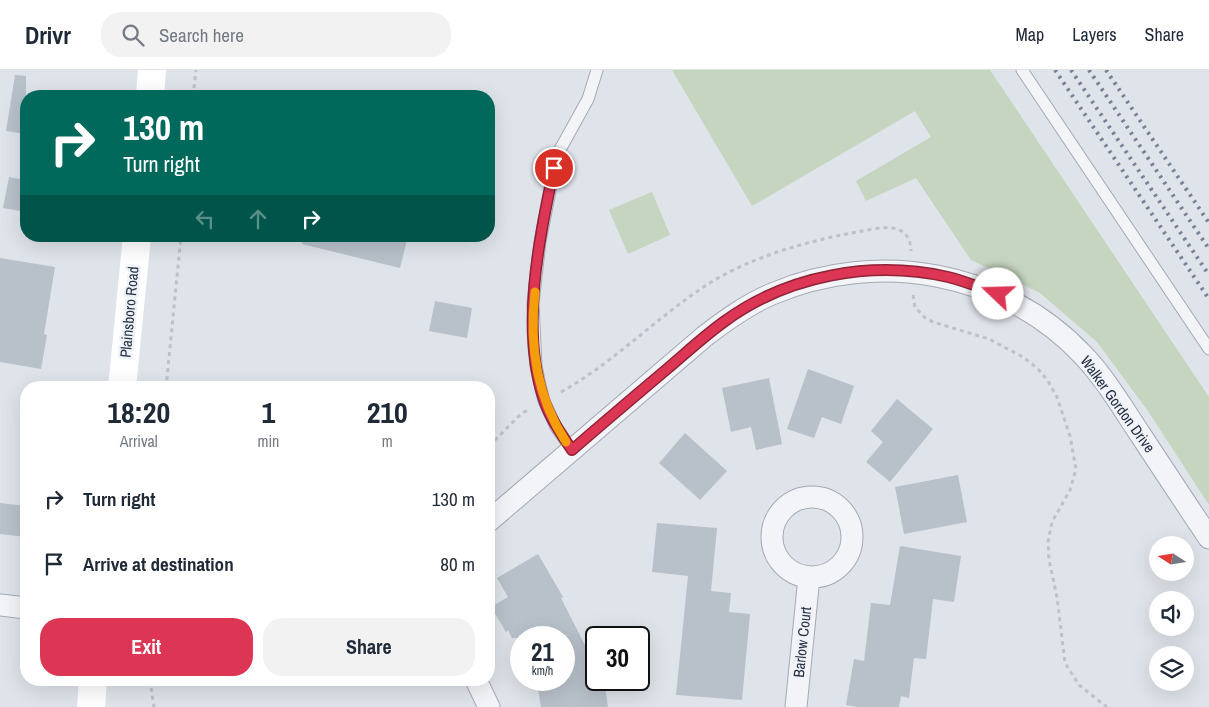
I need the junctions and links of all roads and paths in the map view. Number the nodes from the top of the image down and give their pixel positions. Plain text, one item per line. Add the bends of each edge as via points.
1 (152, 70) edge
2 (196, 70) edge
3 (597, 70) edge
4 (1022, 70) edge
5 (150, 90) edge
6 (194, 90) edge
7 (135, 242) edge
8 (180, 242) edge
9 (911, 272) junction
10 (1209, 349) edge
11 (123, 381) edge
12 (167, 381) edge
13 (544, 401) junction
14 (495, 440) edge
15 (572, 450) junction
16 (495, 516) edge
17 (1209, 538) edge
18 (809, 577) dead end
19 (0, 605) edge
20 (20, 607) edge
21 (93, 686) edge
22 (151, 686) edge
23 (479, 686) edge
24 (91, 707) edge
25 (154, 707) edge
26 (489, 707) edge
27 (796, 707) edge
28 (1107, 707) edge

1 - 5 street
2 - 6 path
3 - 13 lane via 588,99 557,155 540,242 533,303 534,350
4 - 10 lane
7 - 11 street, Plainsboro Road
8 - 12 path
9 - 13 path via 911,243 907,234 890,228 830,238 771,255 744,265 706,286 604,364
9 - 15 street, Walker Gordon Drive via 871,270 845,273 795,285 755,302 705,336
9 - 17 street, Walker Gordon Drive via 948,278 998,294 1043,320 1063,336 1104,380
9 - 28 path via 916,307 924,317 989,340 1023,357 1038,369 1057,397 1070,436 1076,469 1074,481 1052,522 1048,560 1057,597 1065,663 1079,685
13 - 14 path via 522,413
13 - 15 lane
15 - 16 street, Walker Gordon Drive
18 - 27 street, Barlow Court
19 - 20 street
21 - 24 street
22 - 25 path
23 - 26 street

